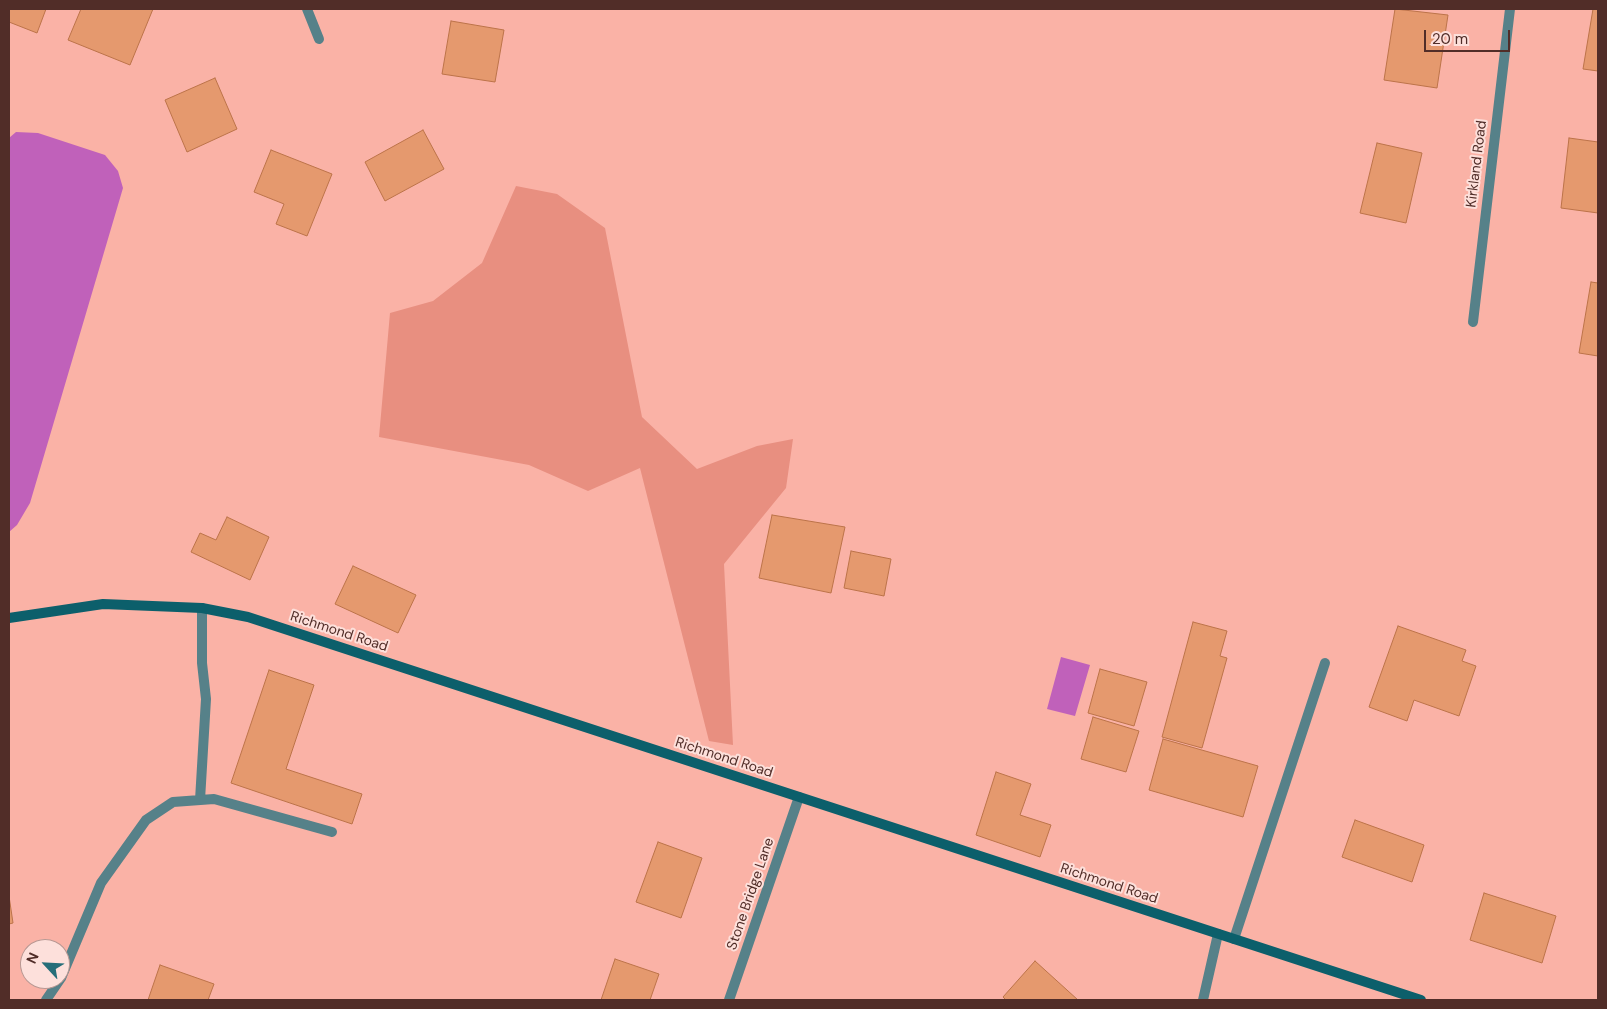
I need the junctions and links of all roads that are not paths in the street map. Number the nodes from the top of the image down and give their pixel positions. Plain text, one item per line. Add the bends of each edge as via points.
1 (307, 9) edge
2 (1510, 9) edge
3 (319, 39) dead end
4 (1473, 322) dead end
5 (202, 608) junction
6 (9, 618) edge
7 (1325, 663) dead end
8 (799, 797) junction
9 (200, 800) junction
10 (332, 832) dead end
11 (1218, 934) junction
12 (1234, 939) junction
13 (46, 1000) edge
14 (729, 1000) edge
15 (1203, 1000) edge
16 (1421, 1000) edge

1 - 3 street
2 - 4 street, Kirkland Road
5 - 6 street, Richmond Road via 103,604
5 - 8 street, Richmond Road via 248,617
5 - 9 street via 206,699
7 - 12 street
8 - 11 street, Richmond Road
8 - 14 street, Stone Bridge Lane
9 - 10 street via 214,799
9 - 13 street via 173,802 146,820 101,882 61,978
11 - 12 street, Richmond Road
11 - 15 street
12 - 16 street, Richmond Road

